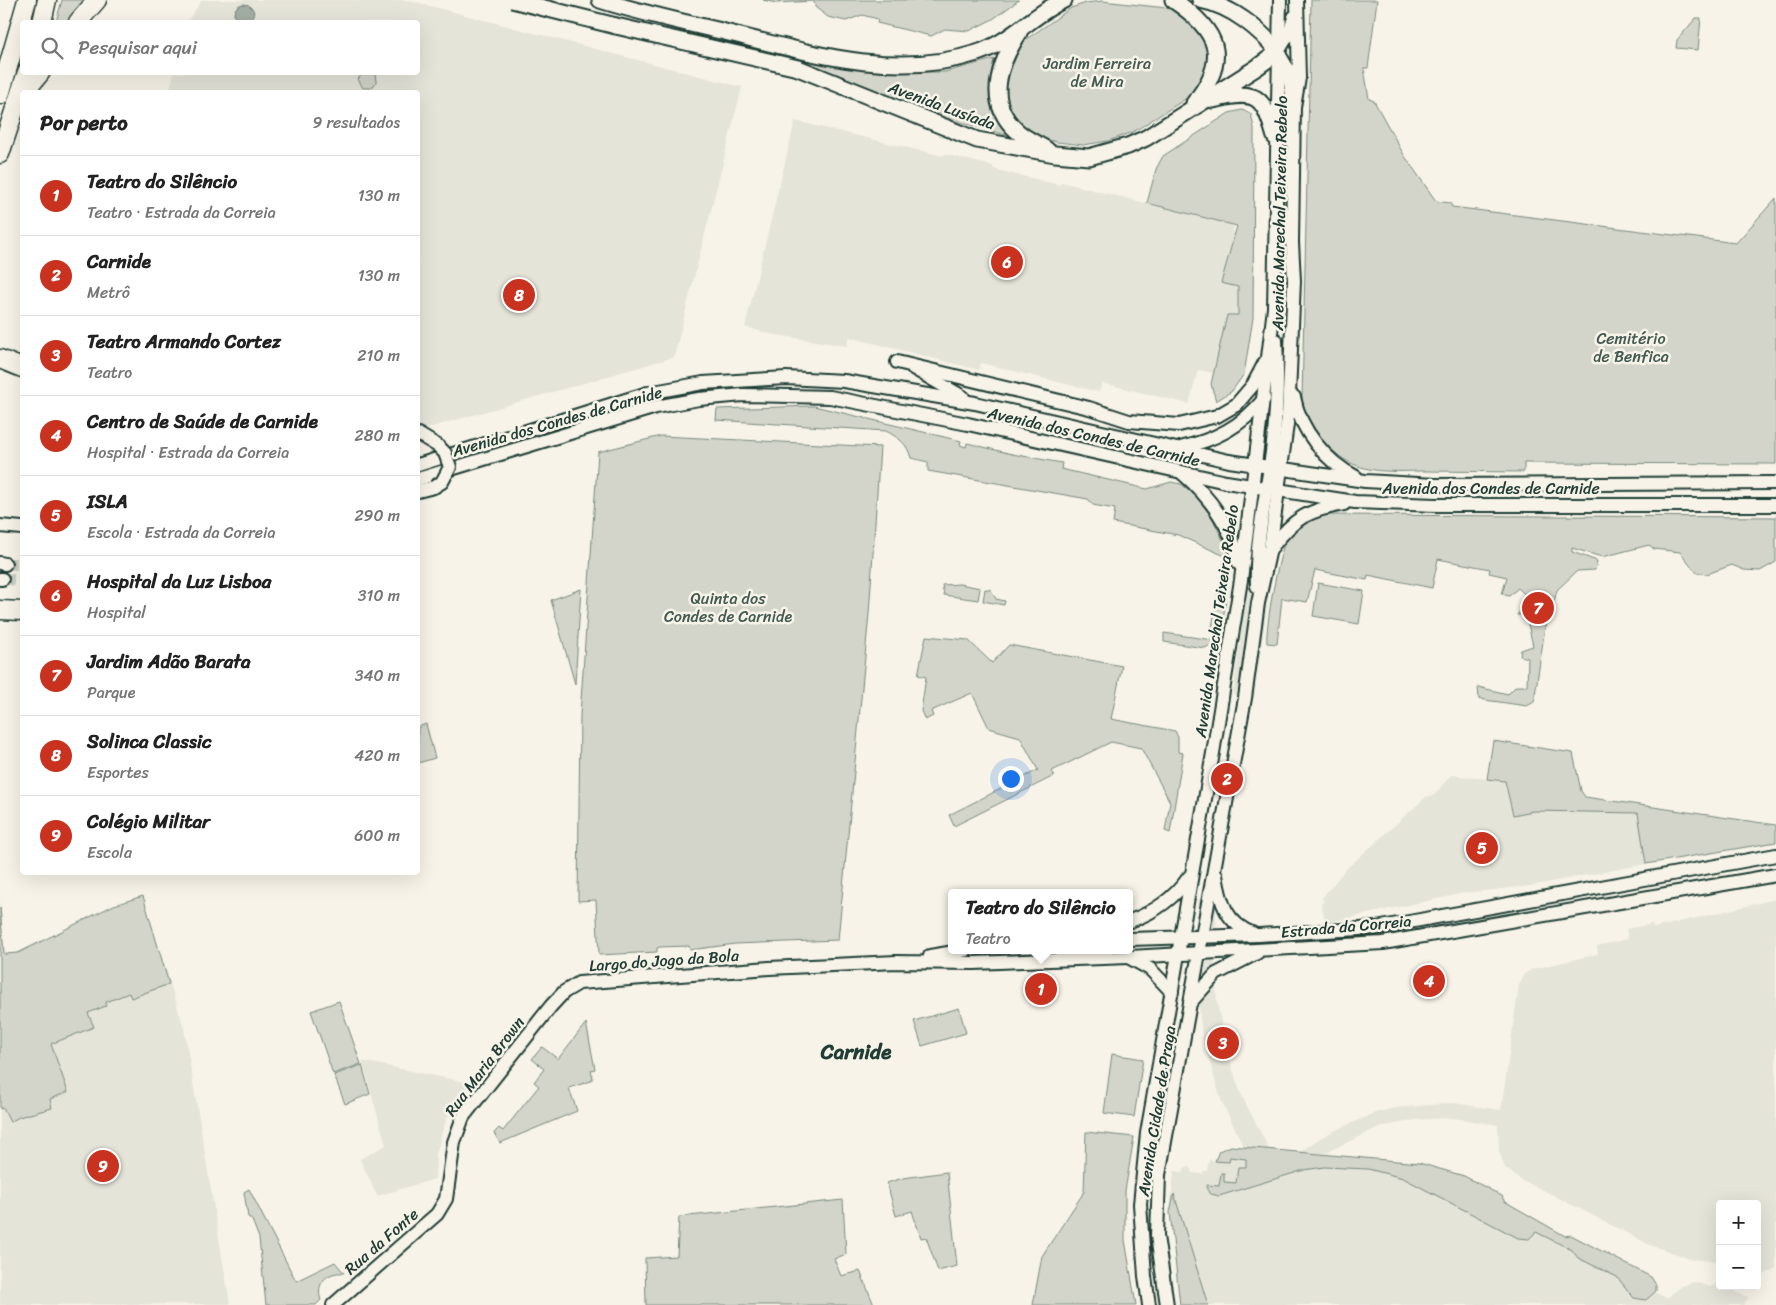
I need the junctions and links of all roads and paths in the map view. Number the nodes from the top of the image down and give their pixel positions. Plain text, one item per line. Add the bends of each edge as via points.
1 (26, 0) edge
2 (47, 0) edge
3 (97, 0) edge
4 (512, 0) edge
5 (600, 0) edge
6 (1064, 0) edge
7 (1173, 0) edge
8 (1200, 0) edge
9 (1280, 0) edge
10 (1297, 1) edge
11 (22, 20) edge
12 (42, 20) edge
13 (80, 20) edge
14 (20, 26) edge
15 (1022, 28) junction
16 (1278, 52) junction
17 (26, 75) edge
18 (39, 75) edge
19 (23, 90) edge
20 (27, 90) edge
21 (0, 95) edge
22 (20, 102) edge
23 (1202, 102) junction
24 (1294, 107) junction
25 (1185, 114) junction
26 (1275, 137) junction
27 (0, 154) edge
28 (1054, 154) junction
29 (1274, 308) junction
30 (1268, 355) junction
31 (0, 359) edge
32 (20, 367) edge
33 (1291, 383) junction
34 (1264, 399) junction
35 (975, 403) junction
36 (1128, 421) junction
37 (420, 435) edge
38 (1170, 448) junction
39 (420, 464) edge
40 (1255, 465) junction
41 (1276, 468) junction
42 (1180, 472) junction
43 (420, 478) edge
44 (1365, 481) junction
45 (1776, 483) edge
46 (1252, 486) junction
47 (1272, 489) junction
48 (420, 490) edge
49 (1355, 502) junction
50 (1776, 505) edge
51 (1270, 549) junction
52 (1240, 580) junction
53 (1258, 603) junction
54 (0, 610) edge
55 (20, 611) edge
56 (1227, 666) junction
57 (1250, 670) junction
58 (1776, 856) edge
59 (1214, 868) junction
60 (1191, 875) junction
61 (1776, 875) edge
62 (1133, 920) edge
63 (1259, 935) junction
64 (1181, 937) junction
65 (1202, 937) junction
66 (1133, 939) edge
67 (1263, 950) junction
68 (948, 953) edge
69 (1199, 953) junction
70 (1178, 954) junction
71 (1129, 957) junction
72 (896, 962) junction
73 (564, 992) joint
74 (1172, 992) junction
75 (1189, 1005) junction
76 (446, 1199) joint
77 (333, 1305) edge
78 (1149, 1305) edge
79 (1167, 1305) edge

1 - 11 highway
2 - 12 highway
3 - 13 highway
4 - 28 main road, Avenida Lusíada, bridge via 798,68 977,140
5 - 15 main road, Avenida Lusíada via 814,54 907,65 975,54 994,47
6 - 15 main road, Avenida Lusíada
7 - 25 main road via 1201,20 1215,50 1210,80
8 - 16 main road via 1248,22
9 - 16 main road, Avenida Marechal Teixeira Rebelo
10 - 16 main road via 1290,32
10 - 24 main road, Avenida Marechal Teixeira Rebelo via 1299,78
14 - 21 highway
15 - 28 main road via 1002,62 998,76 999,98 1008,121 1018,132
16 - 23 main road, Avenida Lusíada
16 - 24 main road via 1288,69
16 - 26 main road, Avenida Marechal Teixeira Rebelo
17 - 19 highway
18 - 20 highway
22 - 27 highway
23 - 25 main road, Avenida Lusíada
23 - 26 main road via 1236,94 1254,97 1266,110
24 - 33 main road, Avenida Marechal Teixeira Rebelo
25 - 28 main road, Avenida Lusíada via 1146,138 1106,153 1089,157
26 - 29 main road, Avenida Marechal Teixeira Rebelo
29 - 30 main road, Avenida Marechal Teixeira Rebelo
29 - 41 main road, Avenida Marechal Teixeira Rebelo via 1278,372
30 - 34 main road, Avenida Marechal Teixeira Rebelo
30 - 36 main road via 1244,397 1217,416 1179,425
31 - 32 highway
33 - 41 main road, Avenida Marechal Teixeira Rebelo
33 - 44 main road via 1298,414 1308,432 1342,469
34 - 38 main road via 1228,432 1200,444
34 - 40 main road, Avenida Marechal Teixeira Rebelo
35 - 36 main road via 914,368 897,362 1088,408
35 - 38 main road, Avenida dos Condes de Carnide
35 - 39 main road, Avenida dos Condes de Carnide via 821,379 766,378 703,383 619,400
36 - 38 main road
37 - 48 main road, bridge via 445,453 450,467 442,482
38 - 40 main road, Avenida dos Condes de Carnide
40 - 41 main road, Avenida dos Condes de Carnide
40 - 46 main road, Avenida Marechal Teixeira Rebelo
41 - 44 main road, Avenida dos Condes de Carnide
41 - 47 main road, Avenida Marechal Teixeira Rebelo
42 - 43 main road, Avenida dos Condes de Carnide via 968,424 830,398 743,395 656,407
42 - 46 main road, Avenida dos Condes de Carnide
42 - 52 main road via 1204,494 1221,520 1237,553
44 - 45 main road, Avenida dos Condes de Carnide via 1435,485
46 - 47 main road, Avenida dos Condes de Carnide
46 - 52 main road, Avenida Marechal Teixeira Rebelo
47 - 49 main road, Avenida dos Condes de Carnide
47 - 51 main road, Avenida Marechal Teixeira Rebelo
47 - 53 main road, Avenida Marechal Teixeira Rebelo via 1258,547
49 - 50 main road, Avenida dos Condes de Carnide
49 - 51 main road via 1304,515 1291,524
51 - 53 main road, Avenida Marechal Teixeira Rebelo
52 - 56 main road, Avenida Marechal Teixeira Rebelo
53 - 57 main road, Avenida Marechal Teixeira Rebelo
54 - 55 highway
56 - 57 main road
56 - 60 main road, Avenida Marechal Teixeira Rebelo
57 - 59 main road, Avenida Marechal Teixeira Rebelo
58 - 63 main road, Estrada da Correia via 1376,928
59 - 63 main road via 1220,900 1226,912 1238,926
59 - 65 main road, Avenida Marechal Teixeira Rebelo
60 - 62 main road via 1166,903
60 - 64 main road, Avenida Marechal Teixeira Rebelo
61 - 67 main road, Estrada da Correia via 1383,943
63 - 65 main road, Estrada da Correia
64 - 65 main road, Estrada da Correia
64 - 66 main road, Estrada da Correia
64 - 70 main road, Avenida Marechal Teixeira Rebelo
65 - 69 main road, Avenida Marechal Teixeira Rebelo
67 - 69 main road, Estrada da Correia
67 - 75 main road via 1216,974
68 - 72 main road
69 - 70 main road, Estrada da Correia
69 - 75 main road, Avenida Cidade de Praga
70 - 71 main road, Estrada da Correia
70 - 74 main road, Avenida Cidade de Praga
71 - 72 main road, Estrada da Correia via 974,963
71 - 74 main road via 1150,968
72 - 73 main road, Largo do Jogo da Bola via 594,981
73 - 76 main road, Rua Maria Brown via 464,1117 454,1142
74 - 78 main road, Avenida Cidade de Praga via 1147,1132 1140,1204
75 - 79 main road, Avenida Cidade de Praga via 1159,1175 1157,1236
76 - 77 main road, Rua da Fonte via 437,1214

